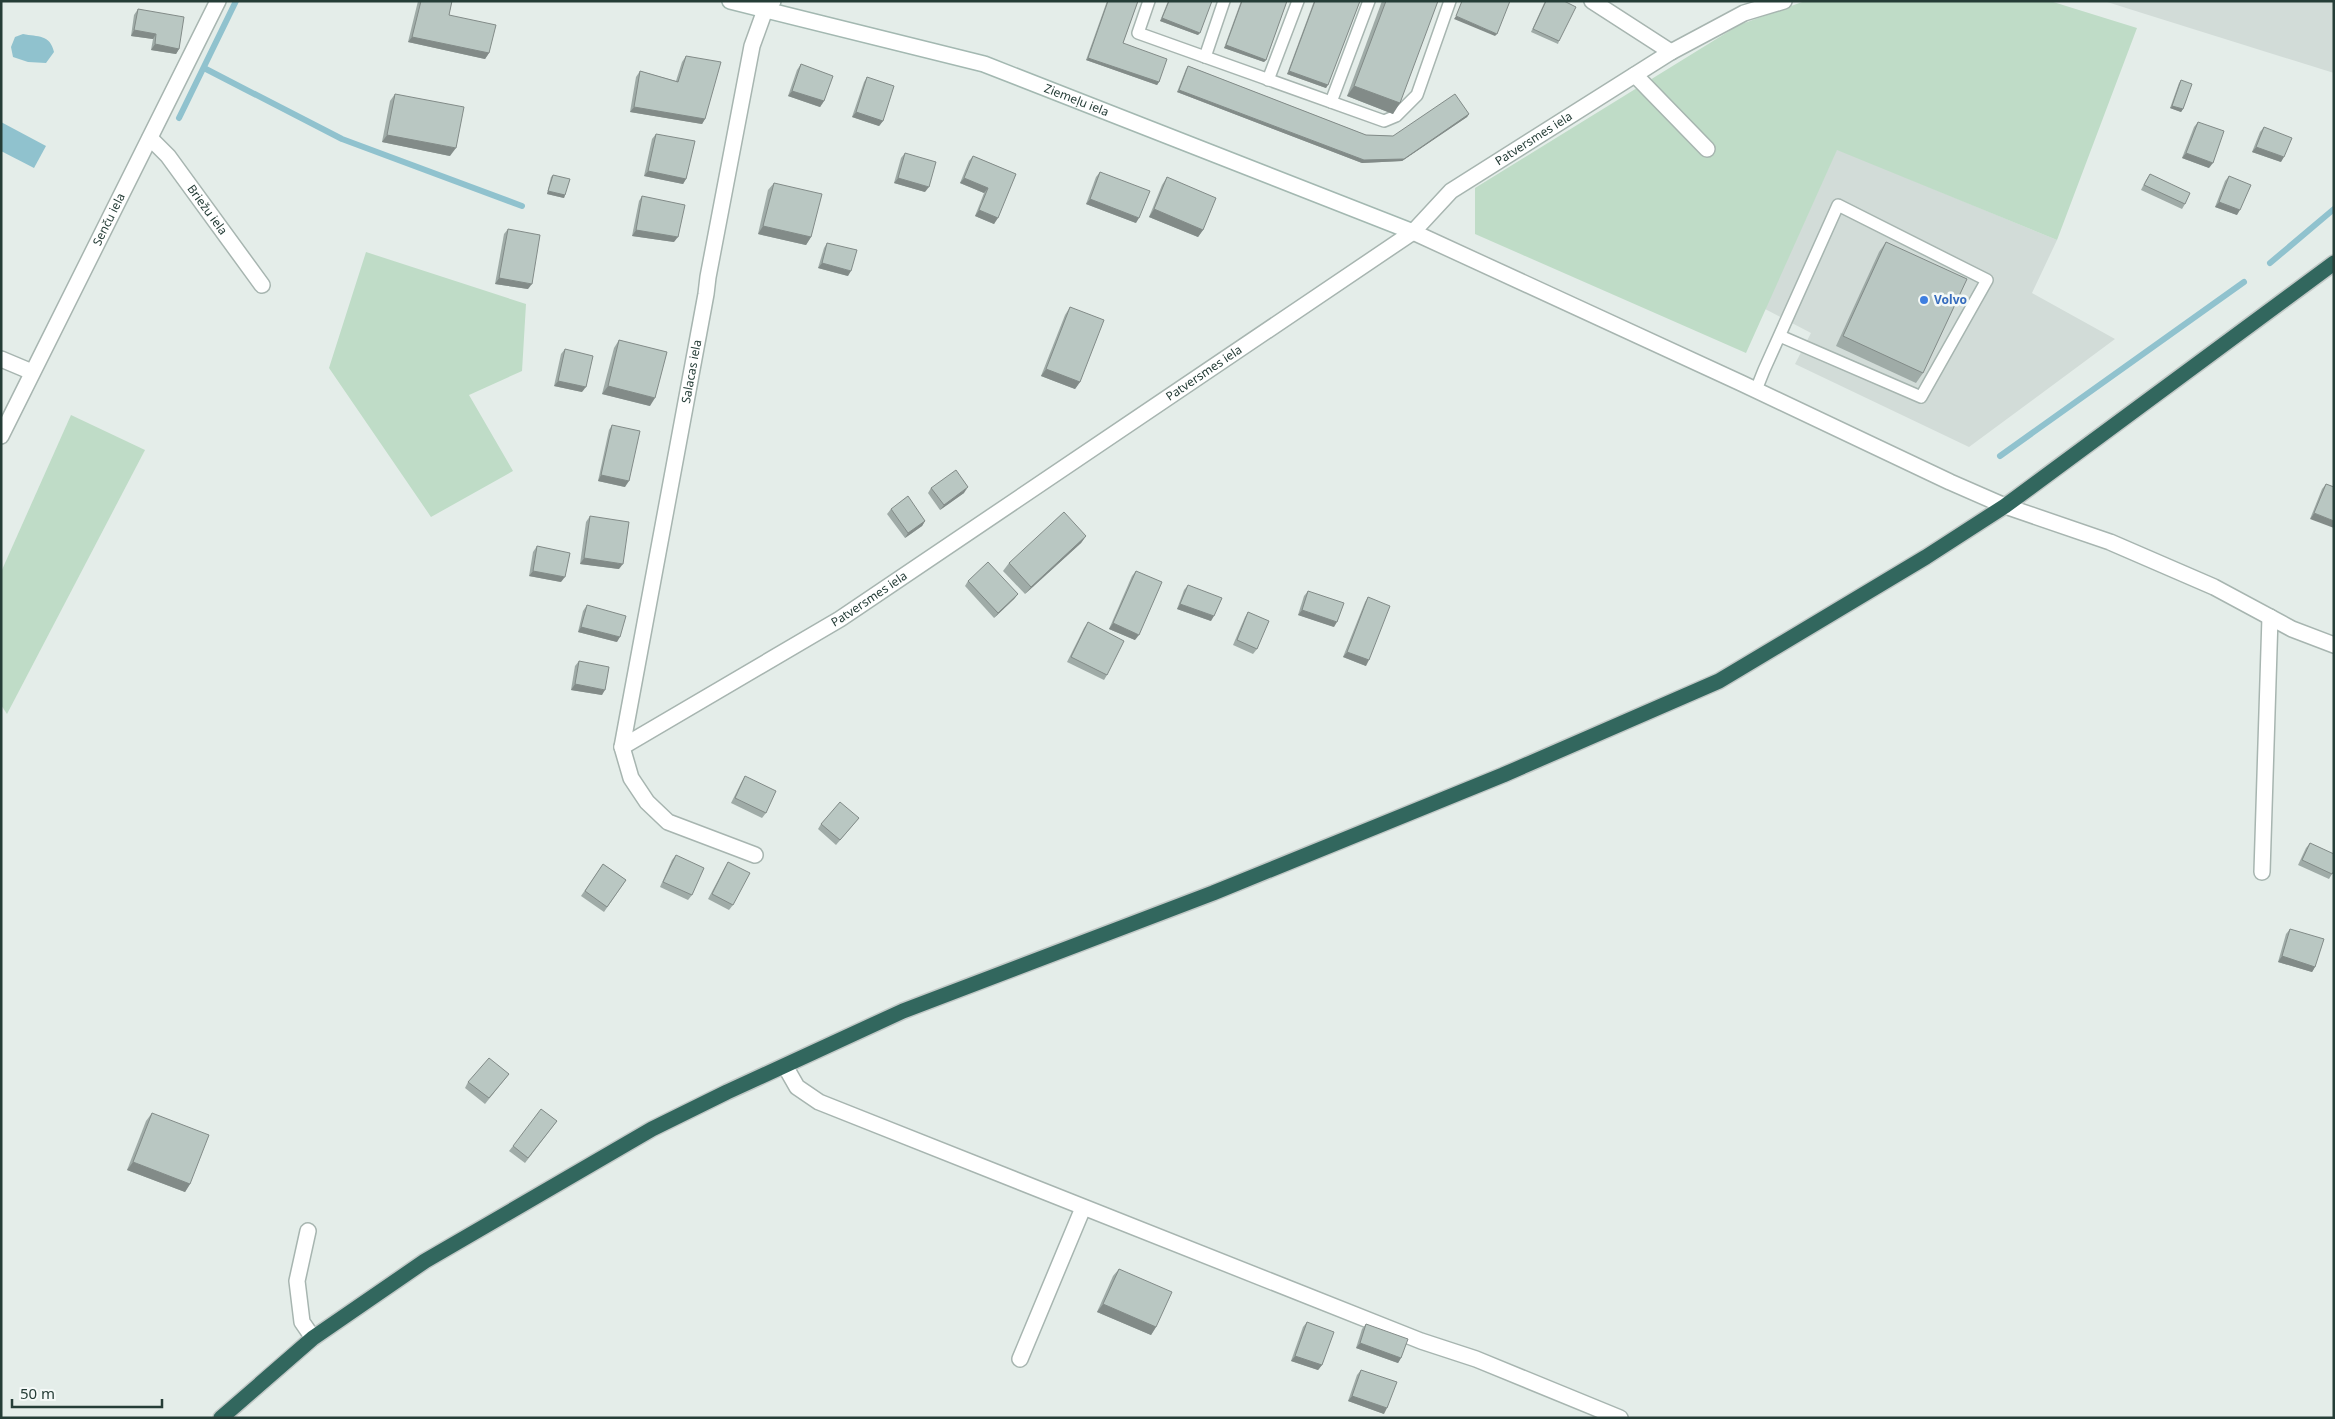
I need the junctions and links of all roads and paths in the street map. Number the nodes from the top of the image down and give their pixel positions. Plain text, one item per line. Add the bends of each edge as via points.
1 (218, 1) edge
2 (730, 1) edge
3 (1149, 1) edge
4 (1224, 1) edge
5 (1298, 1) edge
6 (1370, 1) edge
7 (1450, 1) edge
8 (1592, 1) edge
9 (1784, 1) edge
10 (769, 6) edge
11 (1671, 52) junction
12 (1205, 57) junction
13 (1635, 75) junction
14 (1268, 80) junction
15 (1331, 102) junction
16 (150, 138) junction
17 (1707, 149) dead end
18 (1413, 232) junction
19 (2334, 263) edge
20 (262, 284) dead end
21 (1780, 336) junction
22 (1, 359) edge
23 (32, 372) junction
24 (1756, 390) junction
25 (1, 436) edge
26 (2005, 506) junction
27 (2270, 617) junction
28 (2334, 645) edge
29 (622, 747) junction
30 (755, 855) dead end
31 (2262, 872) dead end
32 (785, 1066) junction
33 (1083, 1208) junction
34 (308, 1231) dead end
35 (313, 1338) junction
36 (1020, 1359) dead end
37 (221, 1418) edge
38 (1620, 1418) edge

1 - 16 street, Senču iela
2 - 10 street, Ziemeļu iela
3 - 12 lane via 1138,33
4 - 12 lane
5 - 14 lane
6 - 15 lane
7 - 15 lane via 1417,95 1396,116 1384,121
8 - 11 street
9 - 11 street, Patversmes iela via 1744,13
10 - 18 street, Ziemeļu iela via 984,64
10 - 29 street, Salacas iela via 752,46
11 - 13 street, Patversmes iela
12 - 14 lane
13 - 17 street
13 - 18 street, Patversmes iela via 1451,191
14 - 15 lane
16 - 20 street, Briežu iela via 168,156
16 - 23 street, Senču iela
18 - 24 street, Ziemeļu iela
18 - 29 street, Patversmes iela via 840,619
19 - 26 highway
21 - 21 lane via 1838,204 1987,280 1921,397
21 - 24 lane
22 - 23 street
23 - 25 street, Senču iela
24 - 26 street, Ziemeļu iela
26 - 27 street, Ziemeļu iela via 2110,542 2214,587
26 - 32 highway via 1926,558 1719,681 1503,775 1213,893 903,1012
27 - 28 street, Ziemeļu iela
27 - 31 street
29 - 30 street via 631,778 647,802 668,822
32 - 33 street via 797,1087 819,1102
32 - 35 highway via 652,1129 425,1261
33 - 36 street
33 - 38 street
34 - 35 street via 297,1281 302,1322
35 - 37 highway

